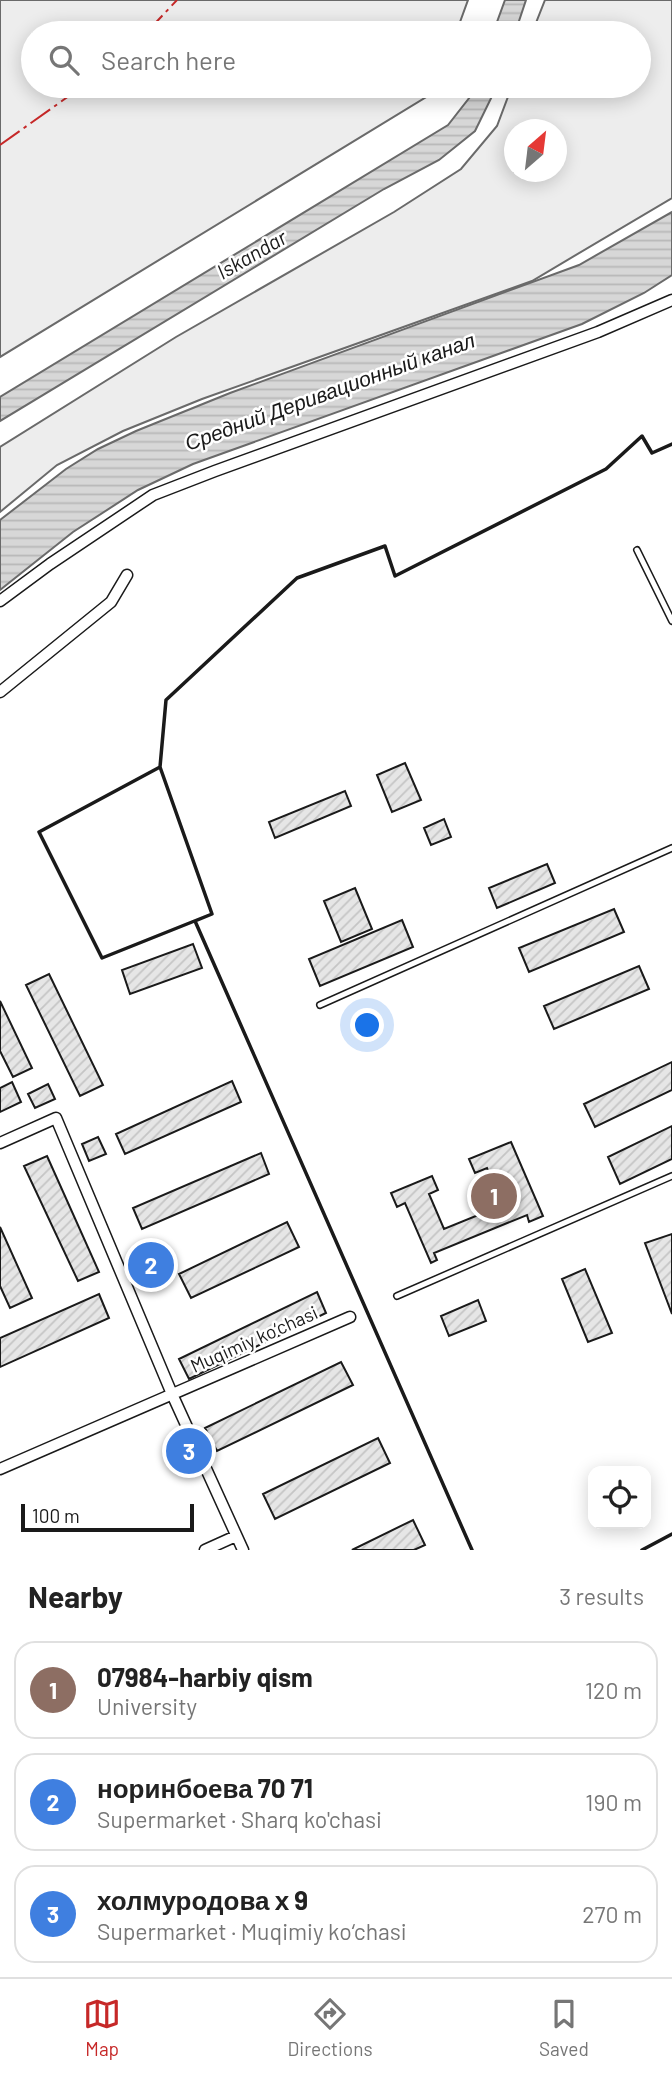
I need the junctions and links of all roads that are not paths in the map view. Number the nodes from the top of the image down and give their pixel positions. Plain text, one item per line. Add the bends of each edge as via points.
1 (672, 300) edge
2 (637, 550) dead end
3 (127, 575) dead end
4 (0, 601) edge
5 (672, 621) edge
6 (0, 692) edge
7 (672, 848) edge
8 (320, 1005) dead end
9 (0, 1143) edge
10 (672, 1176) edge
11 (397, 1296) dead end
12 (350, 1317) dead end
13 (172, 1394) junction
14 (0, 1469) edge
15 (236, 1536) junction
16 (205, 1550) edge
17 (243, 1550) edge

1 - 4 street via 597,332 153,495
2 - 5 lane
3 - 6 street via 111,602
7 - 8 lane
9 - 13 street via 56,1118
10 - 11 lane
12 - 13 street, Muqimiy ko‘chasi
13 - 14 street, Muqimiy ko‘chasi
13 - 15 street
15 - 16 street
15 - 17 street

